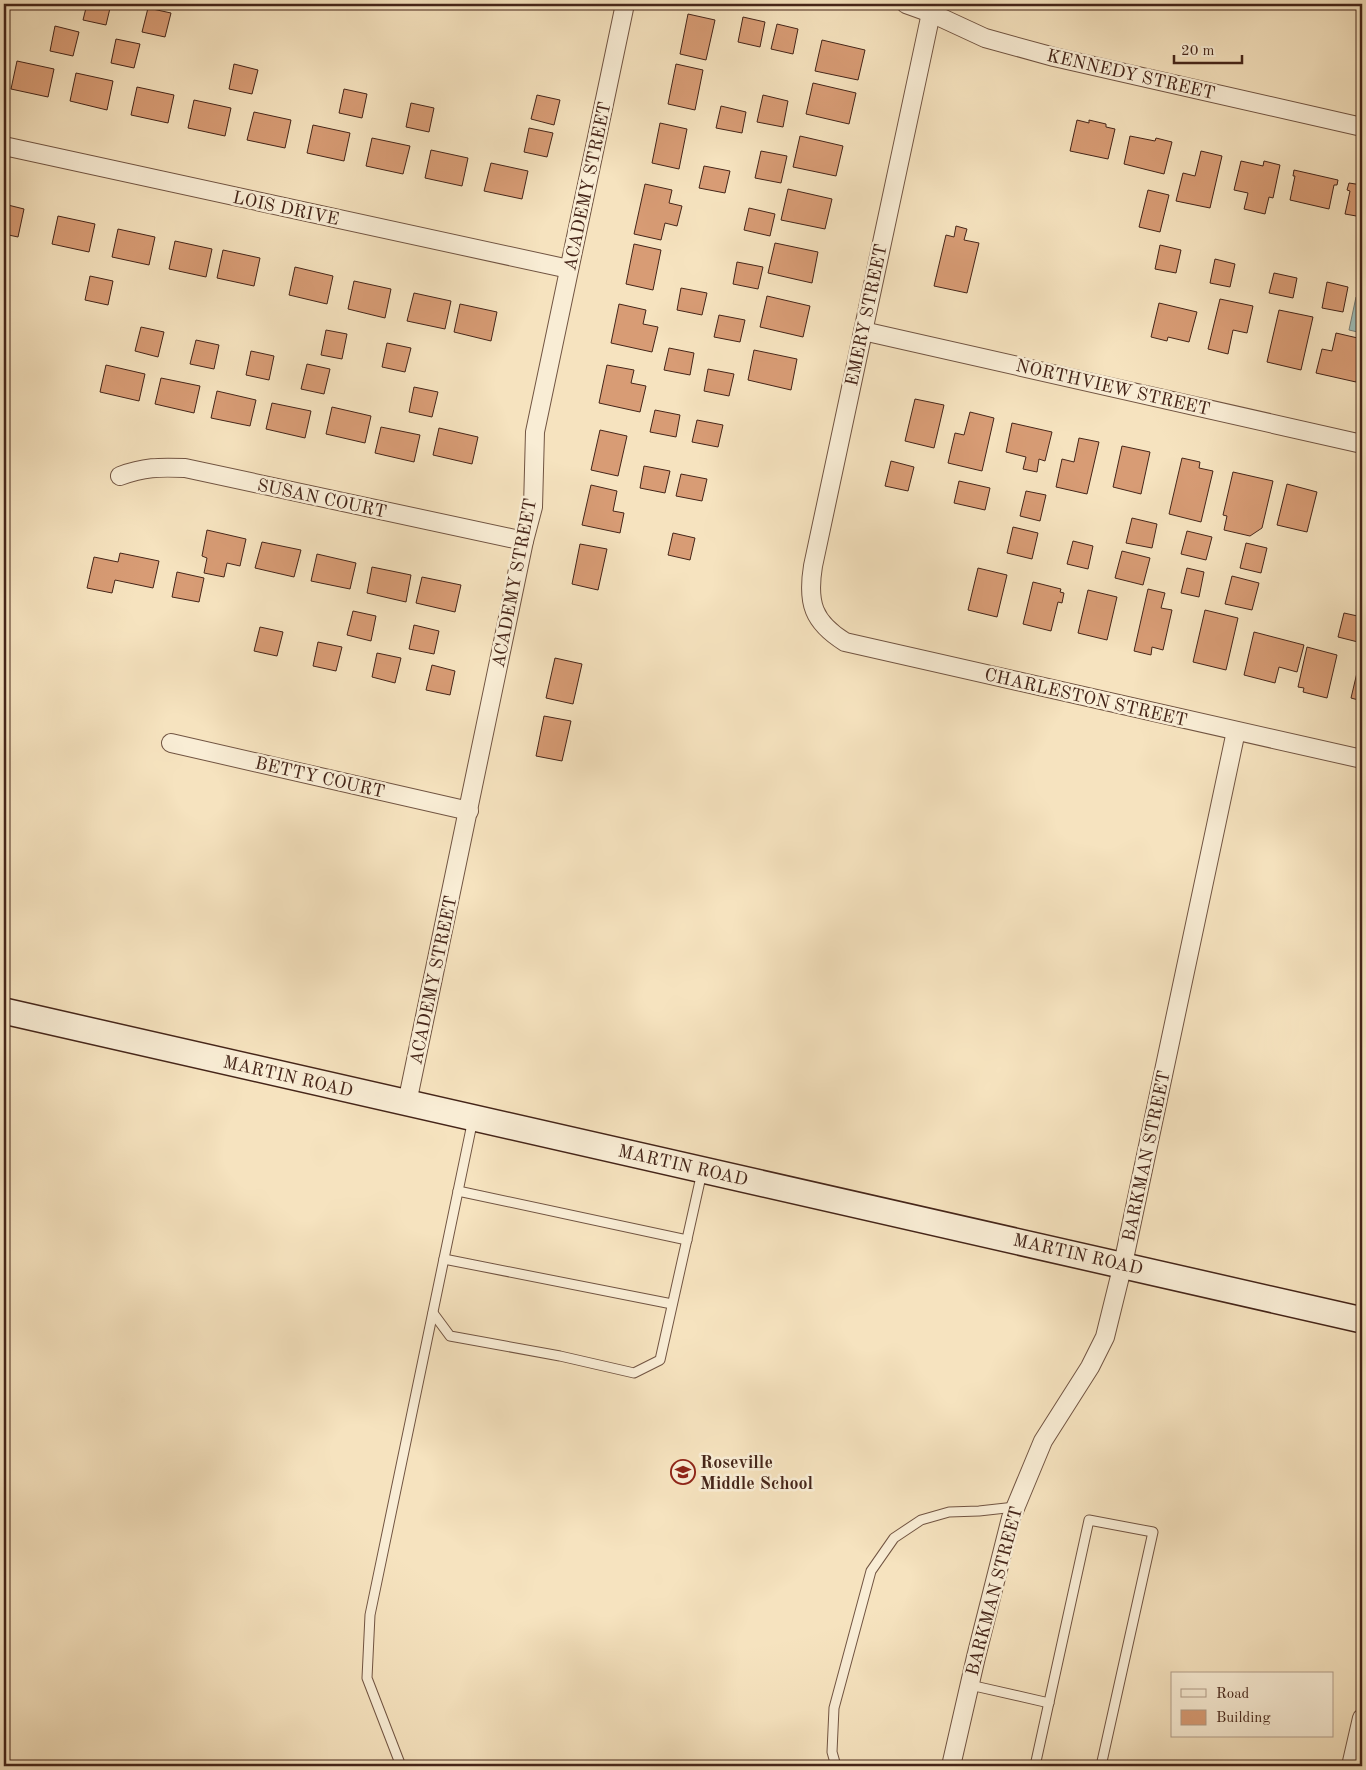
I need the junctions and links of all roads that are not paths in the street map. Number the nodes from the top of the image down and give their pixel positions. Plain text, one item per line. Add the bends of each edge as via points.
1 (625, 4) edge
2 (906, 4) edge
3 (931, 13) junction
4 (1362, 127) edge
5 (4, 146) edge
6 (569, 269) junction
7 (863, 330) junction
8 (1362, 444) edge
9 (120, 476) dead end
10 (524, 540) junction
11 (818, 618) joint
12 (1236, 730) junction
13 (171, 744) dead end
14 (1362, 759) edge
15 (469, 811) junction
16 (4, 1011) edge
17 (407, 1103) junction
18 (474, 1118) junction
19 (703, 1170) junction
20 (458, 1191) junction
21 (687, 1240) junction
22 (444, 1258) junction
23 (1123, 1264) junction
24 (672, 1304) junction
25 (433, 1314) junction
26 (1362, 1320) edge
27 (1016, 1507) junction
28 (970, 1685) junction
29 (1049, 1703) junction
30 (1362, 1718) edge
31 (400, 1766) edge
32 (836, 1766) edge
33 (951, 1766) edge
34 (1035, 1766) edge
35 (1101, 1766) edge
36 (1351, 1766) edge

1 - 6 street, ACADEMY STREET
2 - 3 street, KENNEDY STREET
3 - 4 street, KENNEDY STREET via 986,38 1054,57
3 - 7 street, EMERY STREET
5 - 6 street, LOIS DRIVE
6 - 10 street, ACADEMY STREET via 535,432 532,507
7 - 8 street, NORTHVIEW STREET
7 - 11 street, EMERY STREET via 810,583
9 - 10 street, SUSAN COURT via 156,467 185,468
10 - 15 street, ACADEMY STREET
11 - 12 street, CHARLESTON STREET via 845,642
12 - 14 street, CHARLESTON STREET
12 - 23 street, BARKMAN STREET
13 - 15 street, BETTY COURT
15 - 17 street, ACADEMY STREET
16 - 17 street, MARTIN ROAD
17 - 18 street, MARTIN ROAD
18 - 19 street, MARTIN ROAD
18 - 20 lane
19 - 21 lane
19 - 23 street, MARTIN ROAD
20 - 21 lane
20 - 22 lane
21 - 24 lane
22 - 24 lane
22 - 25 lane
23 - 26 street, MARTIN ROAD
23 - 27 street, BARKMAN STREET via 1105,1337 1043,1441
24 - 25 lane via 660,1360 634,1373 450,1336
25 - 31 lane via 370,1615 367,1678
27 - 28 street, BARKMAN STREET
27 - 32 lane via 949,1512 921,1520 894,1538 871,1570 834,1708 832,1752
28 - 29 lane
28 - 33 street, BARKMAN STREET
29 - 34 lane
29 - 35 lane via 1089,1520 1153,1532
30 - 36 street

